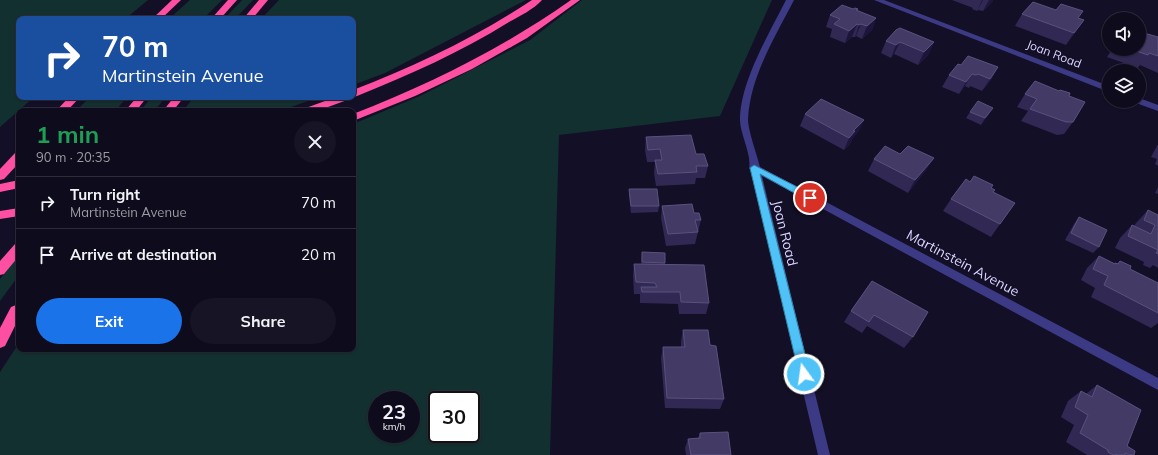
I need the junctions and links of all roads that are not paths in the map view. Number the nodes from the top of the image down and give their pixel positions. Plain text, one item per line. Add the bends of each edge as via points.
1 (177, 0) edge
2 (233, 0) edge
3 (264, 0) edge
4 (538, 0) edge
5 (576, 0) edge
6 (790, 0) edge
7 (878, 0) edge
8 (159, 16) edge
9 (217, 16) edge
10 (250, 16) edge
11 (1102, 86) edge
12 (356, 93) edge
13 (72, 100) edge
14 (139, 100) edge
15 (177, 100) edge
16 (338, 100) edge
17 (1146, 104) edge
18 (64, 108) edge
19 (133, 108) edge
20 (171, 108) edge
21 (315, 108) edge
22 (1158, 108) edge
23 (356, 117) edge
24 (16, 159) edge
25 (754, 168) junction
26 (0, 176) edge
27 (16, 185) edge
28 (0, 188) edge
29 (16, 212) edge
30 (0, 215) edge
31 (16, 251) edge
32 (0, 270) edge
33 (16, 312) edge
34 (16, 313) edge
35 (0, 334) edge
36 (0, 342) edge
37 (1158, 384) edge
38 (824, 455) edge

1 - 8 highway
2 - 9 highway
3 - 10 highway
4 - 12 highway via 463,45
5 - 23 highway via 537,27 479,61 397,101
6 - 25 street, Joan Road via 764,52 747,94 744,121
7 - 11 street, Joan Road
13 - 18 highway
14 - 19 highway
15 - 20 highway
16 - 21 highway
17 - 22 street
24 - 26 highway
25 - 37 street, Martinstein Avenue
25 - 38 street, Joan Road
27 - 28 highway
29 - 30 highway
31 - 32 highway
33 - 35 highway
34 - 36 highway

